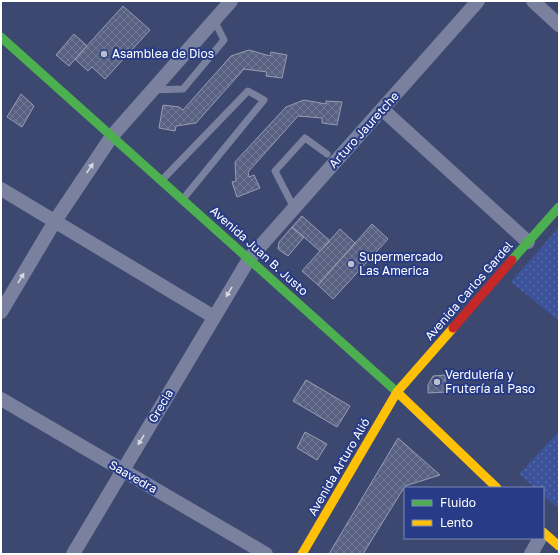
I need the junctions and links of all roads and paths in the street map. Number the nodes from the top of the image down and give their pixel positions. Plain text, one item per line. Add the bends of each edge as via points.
1 (231, 1) edge
2 (478, 1) edge
3 (533, 1) edge
4 (214, 20) junction
5 (559, 25) edge
6 (1, 37) edge
7 (152, 90) junction
8 (382, 109) junction
9 (112, 136) junction
10 (327, 154) dead end
11 (162, 180) junction
12 (1, 189) edge
13 (182, 199) junction
14 (559, 207) edge
15 (294, 208) junction
16 (55, 221) junction
17 (528, 242) junction
18 (249, 259) junction
19 (1, 312) edge
20 (214, 317) junction
21 (397, 392) junction
22 (1, 399) edge
23 (123, 470) junction
24 (496, 487) edge
25 (544, 535) edge
26 (539, 539) edge
27 (559, 546) edge
28 (73, 554) edge
29 (266, 554) edge
30 (302, 554) edge
31 (531, 554) edge

1 - 4 street
2 - 8 street, Arturo Jauretche
3 - 5 street
4 - 7 street
4 - 7 lane via 224,40 183,89
6 - 9 main road, Avenida Juan B. Justo
7 - 9 street
8 - 15 street, Arturo Jauretche
8 - 17 street
9 - 11 main road, Avenida Juan B. Justo
16 -> 9 street
10 - 15 lane via 305,138 275,172
11 - 13 main road, Avenida Juan B. Justo
11 - 13 lane via 248,92 264,100
12 - 16 street
13 - 18 main road, Avenida Juan B. Justo
14 - 17 main road, Avenida Carlos Gardel
15 - 18 street, Arturo Jauretche
19 -> 16 street
16 - 20 street
17 - 21 main road, Avenida Carlos Gardel
18 -> 20 street, Grecia
18 - 21 main road, Avenida Juan B. Justo
20 -> 23 street, Grecia
21 - 24 main road, Avenida Juan B. Justo
21 - 30 main road, Avenida Arturo Alió
22 - 23 street, Saavedra
23 - 28 street, Grecia
23 - 29 street, Saavedra
25 - 27 main road
26 - 31 street

